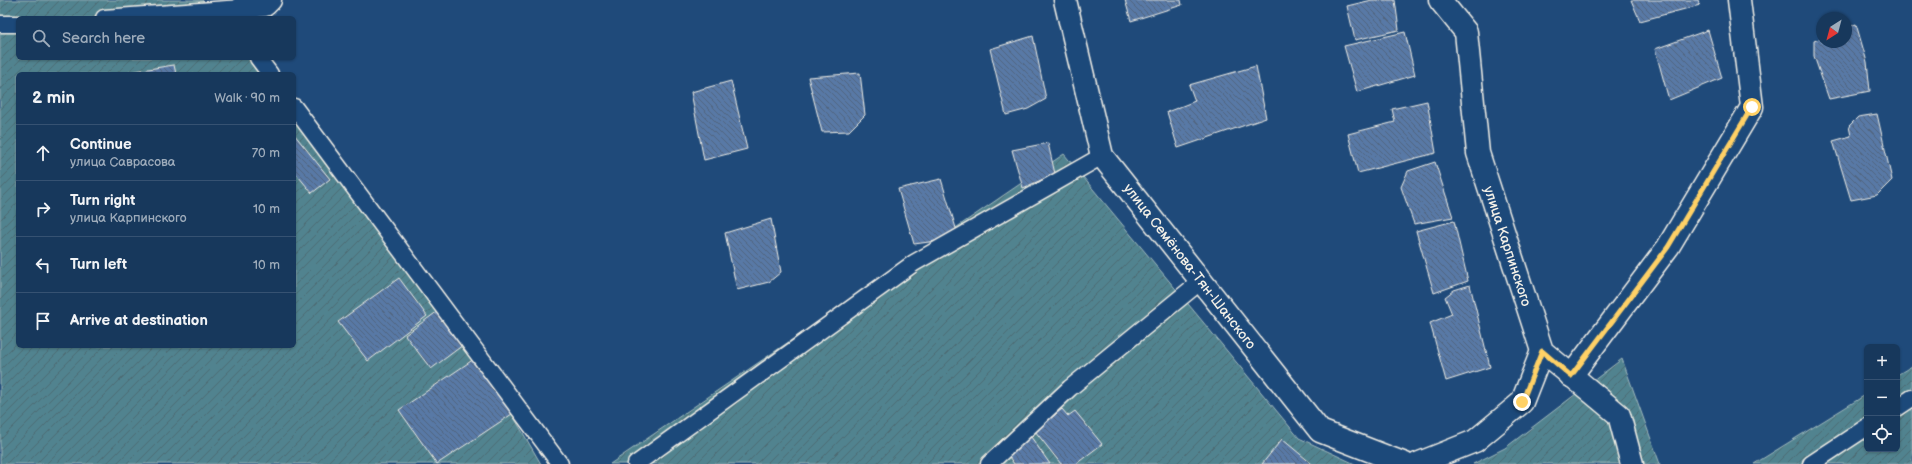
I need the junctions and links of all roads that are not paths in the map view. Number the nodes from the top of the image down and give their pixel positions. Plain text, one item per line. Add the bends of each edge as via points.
1 (270, 0) edge
2 (1065, 0) edge
3 (1440, 0) edge
4 (1739, 0) edge
5 (243, 13) edge
6 (160, 16) edge
7 (0, 24) edge
8 (16, 24) edge
9 (260, 60) edge
10 (268, 72) edge
11 (296, 110) edge
12 (1102, 156) junction
13 (1201, 281) junction
14 (1542, 351) junction
15 (1571, 376) junction
16 (1912, 398) edge
17 (1900, 406) edge
18 (1864, 429) edge
19 (560, 464) edge
20 (636, 464) edge
21 (989, 464) edge
22 (1405, 464) edge
23 (1417, 464) edge
24 (1632, 464) edge
25 (1811, 464) edge

1 - 5 street via 265,5
2 - 12 street, улица Семёнова-Тян-Шанского
3 - 14 street, улица Карпинского via 1466,32 1478,153
4 - 15 street via 1752,107 1668,247
5 - 6 lane
7 - 8 lane
9 - 10 lane
11 - 19 lane
12 - 13 street, улица Семёнова-Тян-Шанского
12 - 20 lane via 914,263
13 - 21 lane via 1070,388
13 - 22 street, улица Семёнова-Тян-Шанского via 1320,431
14 - 15 street
14 - 23 street via 1522,402 1475,441
15 - 24 street via 1618,415
16 - 17 lane
18 - 25 lane

